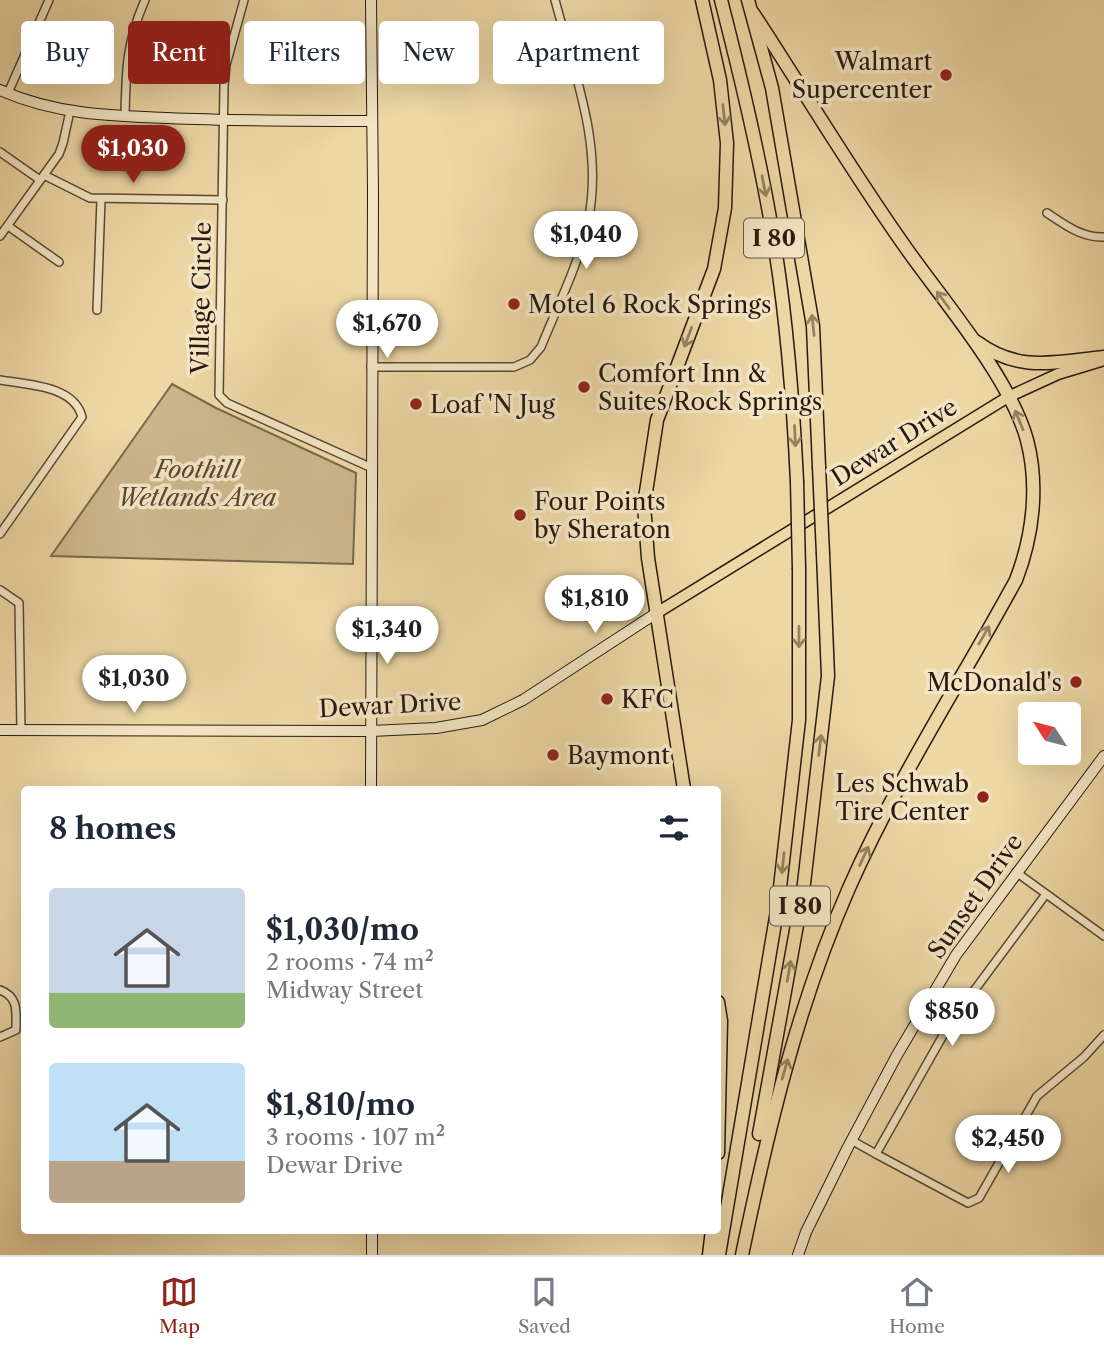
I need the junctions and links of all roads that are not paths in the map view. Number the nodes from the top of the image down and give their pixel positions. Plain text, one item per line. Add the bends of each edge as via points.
1 (49, 0) edge
2 (145, 0) edge
3 (244, 0) edge
4 (371, 0) edge
5 (555, 0) edge
6 (702, 0) edge
7 (721, 0) edge
8 (748, 0) edge
9 (752, 13) junction
10 (4, 91) edge
11 (70, 111) junction
12 (125, 116) junction
13 (224, 121) junction
14 (371, 121) junction
15 (0, 152) edge
16 (42, 178) junction
17 (101, 199) junction
18 (223, 200) junction
19 (1047, 214) dead end
20 (8, 226) junction
21 (0, 236) edge
22 (1104, 237) edge
23 (59, 262) dead end
24 (97, 310) dead end
25 (968, 334) junction
26 (1104, 359) edge
27 (372, 367) junction
28 (0, 380) edge
29 (1008, 397) junction
30 (372, 468) junction
31 (0, 534) edge
32 (0, 590) edge
33 (655, 614) junction
34 (0, 730) edge
35 (21, 731) junction
36 (371, 732) junction
37 (1104, 756) edge
38 (371, 786) edge
39 (684, 786) edge
40 (1016, 872) junction
41 (1046, 894) junction
42 (1104, 936) edge
43 (0, 990) edge
44 (919, 1017) junction
45 (945, 1032) junction
46 (1104, 1035) edge
47 (0, 1037) edge
48 (851, 1140) junction
49 (876, 1154) junction
50 (372, 1234) edge
51 (712, 1234) edge
52 (372, 1255) edge
53 (709, 1255) edge
54 (719, 1255) edge
55 (740, 1255) edge
56 (798, 1255) edge

1 - 10 street
2 - 12 street via 129,43
3 - 13 street via 226,65
4 - 14 street
5 - 27 street via 590,136 592,194 580,247 541,347 530,360 514,367
6 -> 33 highway via 720,80 727,142 725,208 714,270 657,420 649,461 644,505
7 -> 54 highway, I 80, bridge via 774,236 793,391 799,720 780,892
8 - 9 highway, I 80
25 -> 9 highway via 904,246
55 -> 9 highway, I 80, bridge via 803,892 828,676 813,326 772,88
10 - 11 street
11 - 12 street
11 - 16 street via 63,143
12 - 13 street
13 - 14 street
13 - 18 street
14 - 27 street
15 - 16 street
16 - 17 street
16 - 20 street
17 - 18 street
17 - 24 street
18 - 30 street, Village Circle via 219,395 227,403
19 - 22 street via 1077,232
20 - 21 street
20 - 23 street
25 - 26 highway via 991,352 1021,363
25 - 29 highway
26 - 29 main road, Dewar Drive
27 - 30 street
28 - 31 street via 55,391 72,399 82,417
29 - 33 main road, Dewar Drive
55 -> 29 highway via 784,1071 848,890 909,766 1024,557 1033,515 1030,458
30 - 36 street
32 - 35 street via 19,603
33 - 36 street, Dewar Drive via 523,700 482,720
33 - 39 highway
34 - 35 street, Dewar Drive
35 - 36 street, Dewar Drive
36 - 38 street
37 - 40 street, Sunset Drive
40 - 41 street
40 - 44 street, Sunset Drive via 956,955
41 - 42 street
41 - 45 street
43 - 47 street via 15,1000 16,1030
44 - 45 street
44 - 48 street, Sunset Drive
45 - 49 street
46 - 49 street via 1037,1096 974,1202 968,1203
48 - 49 street
48 - 56 street, Sunset Drive
50 - 52 street
51 - 53 highway

